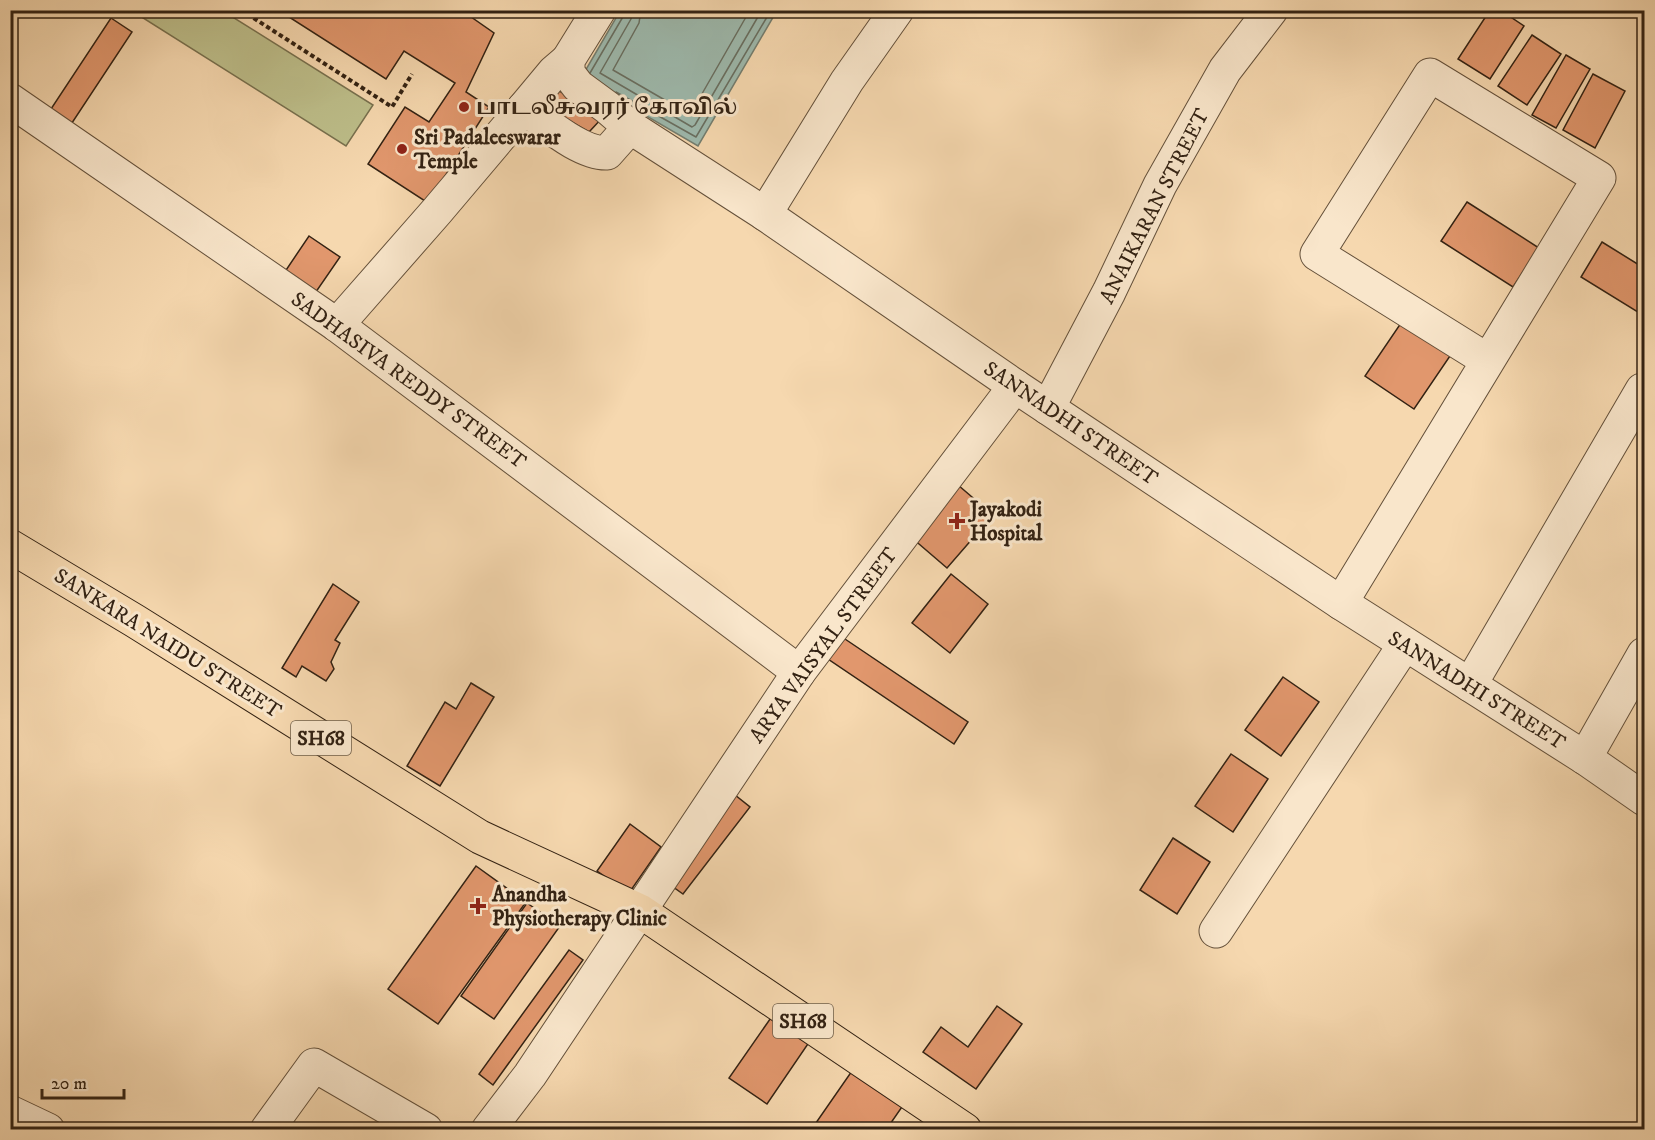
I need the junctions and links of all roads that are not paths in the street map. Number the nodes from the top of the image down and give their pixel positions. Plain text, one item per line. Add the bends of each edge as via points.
1 (599, 10) edge
2 (897, 10) edge
3 (1271, 10) edge
4 (568, 60) junction
5 (10, 100) edge
6 (524, 108) junction
7 (630, 128) junction
8 (765, 214) junction
9 (337, 325) junction
10 (1487, 360) junction
11 (1015, 386) junction
12 (1644, 389) edge
13 (1048, 408) junction
14 (10, 546) edge
15 (1341, 603) junction
16 (1405, 644) junction
17 (1644, 654) edge
18 (799, 672) junction
19 (1470, 685) junction
20 (1585, 758) junction
21 (1644, 799) edge
22 (640, 911) junction
23 (1216, 931) dead end
24 (10, 1112) edge
25 (48, 1130) edge
26 (267, 1130) edge
27 (426, 1130) edge
28 (488, 1130) edge
29 (965, 1130) edge

1 - 4 street
2 - 8 street via 847,81
3 - 13 street, ANAIKARAN STREET via 1225,70 1160,185
4 - 6 street
4 - 7 street, SANNADHI STREET via 568,74 578,86
5 - 9 street, SADHASIVA REDDY STREET
6 - 7 street via 597,153 607,153
6 - 9 street
7 - 8 street, SANNADHI STREET
8 - 11 street, SANNADHI STREET
9 - 18 street, SADHASIVA REDDY STREET
10 - 10 street via 1599,178 1430,75 1317,254
10 - 15 street
11 - 13 street, SANNADHI STREET
11 - 18 street, ARYA VAISYAL STREET
12 - 19 street
13 - 15 street, SANNADHI STREET
14 - 22 main road, SANKARA NAIDU STREET / SH68 via 480,837
15 - 16 street, SANNADHI STREET
16 - 19 street, SANNADHI STREET
16 - 23 street
17 - 20 street
18 - 22 street, ARYA VAISYAL STREET
19 - 20 street, SANNADHI STREET
20 - 21 street, SANNADHI STREET
22 - 28 street, ARYA VAISYAL STREET via 530,1075
22 - 29 main road, SH68
24 - 25 street
26 - 27 street via 314,1065

